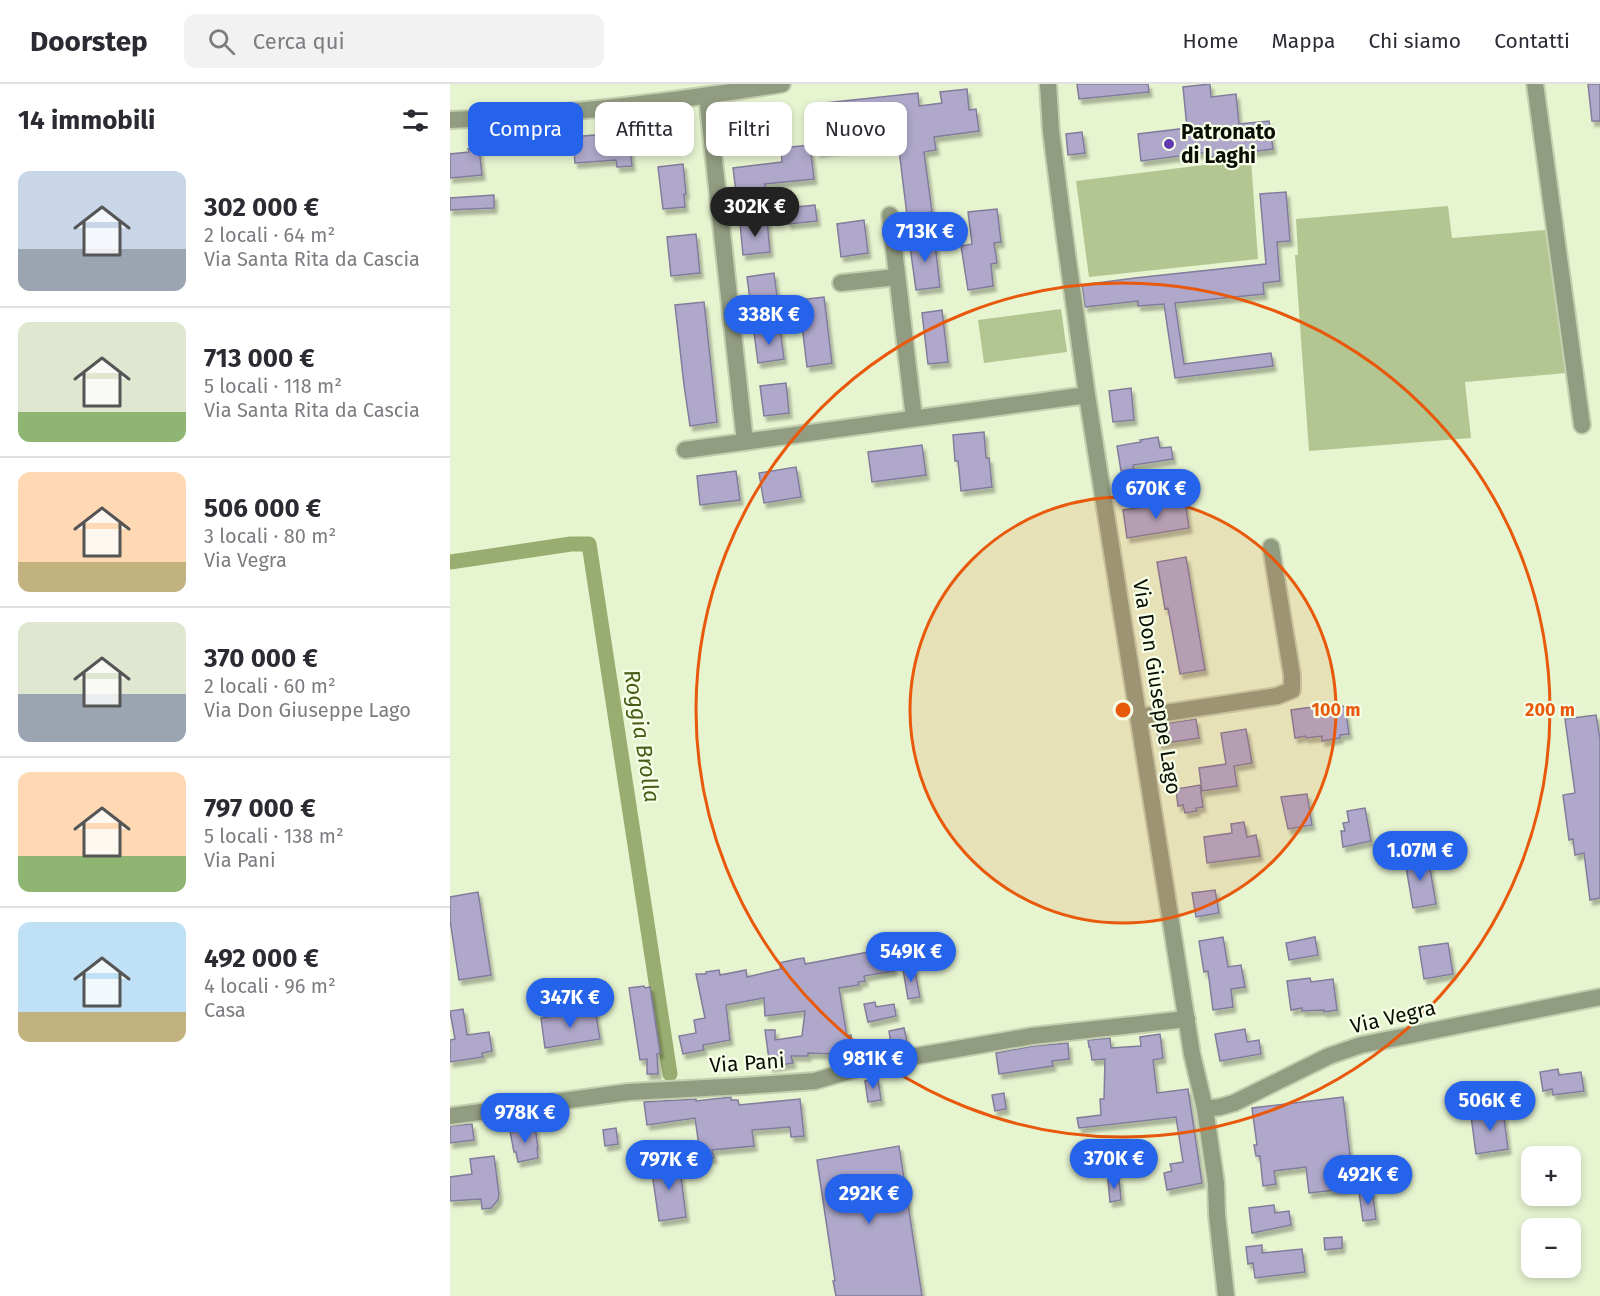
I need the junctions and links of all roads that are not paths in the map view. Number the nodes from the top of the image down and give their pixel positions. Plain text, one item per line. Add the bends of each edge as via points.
1 (782, 84) edge
2 (1048, 84) edge
3 (1535, 84) edge
4 (707, 96) junction
5 (450, 120) edge
6 (890, 215) dead end
7 (897, 278) junction
8 (841, 283) dead end
9 (1087, 395) junction
10 (914, 418) junction
11 (1582, 425) dead end
12 (745, 442) junction
13 (685, 450) dead end
14 (1271, 547) dead end
15 (1139, 717) junction
16 (1600, 998) edge
17 (1187, 1019) junction
18 (1205, 1109) junction
19 (450, 1116) edge
20 (1227, 1296) edge

1 - 4 street
2 - 9 street, Via Don Giuseppe Lago
3 - 11 street
4 - 5 street via 587,111
4 - 12 street
6 - 7 street
7 - 8 street
7 - 10 street
9 - 10 street
9 - 15 street, Via Don Giuseppe Lago
10 - 12 street
12 - 13 street
14 - 15 street via 1292,690 1277,696
15 - 17 street, Via Don Giuseppe Lago
16 - 18 street, Via Vegra via 1361,1045 1329,1056 1234,1103
17 - 18 street, Via Don Giuseppe Lago
17 - 19 street, Via Pani via 1032,1036 876,1063 815,1081 628,1092
18 - 20 street, Via Don Giuseppe Lago

